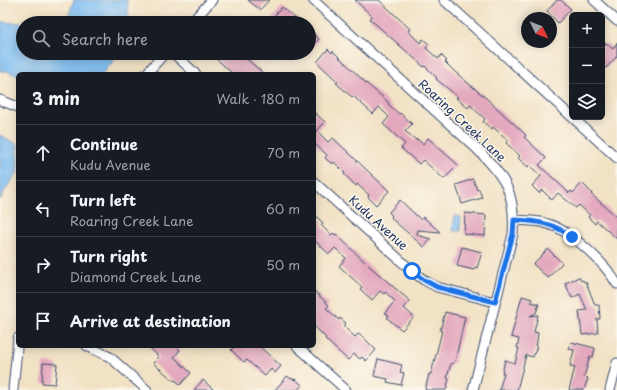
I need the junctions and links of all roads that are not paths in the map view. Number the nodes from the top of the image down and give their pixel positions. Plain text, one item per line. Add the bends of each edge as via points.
1 (212, 0) edge
2 (313, 0) edge
3 (444, 0) edge
4 (594, 0) edge
5 (198, 16) edge
6 (617, 21) edge
7 (158, 60) edge
8 (181, 60) edge
9 (148, 72) edge
10 (194, 72) edge
11 (0, 100) edge
12 (16, 106) edge
13 (569, 114) edge
14 (575, 120) edge
15 (617, 158) edge
16 (316, 184) edge
17 (514, 220) junction
18 (617, 284) edge
19 (495, 302) junction
20 (17, 348) edge
21 (91, 348) edge
22 (299, 348) edge
23 (617, 363) edge
24 (13, 390) edge
25 (147, 390) edge
26 (346, 390) edge
27 (473, 390) edge
28 (610, 390) edge

1 - 5 street
2 - 17 street, Roaring Creek Lane via 494,166 510,193
3 - 13 street
4 - 6 street
7 - 9 street
8 - 10 street
11 - 12 street
14 - 15 street
16 - 19 street, Kudu Avenue via 424,280 437,287
17 - 18 street via 547,223 566,232 598,259
17 - 19 street, Roaring Creek Lane via 513,234
19 - 27 street, Roaring Creek Lane
20 - 24 street
21 - 25 street via 110,357
22 - 26 street
23 - 28 street

